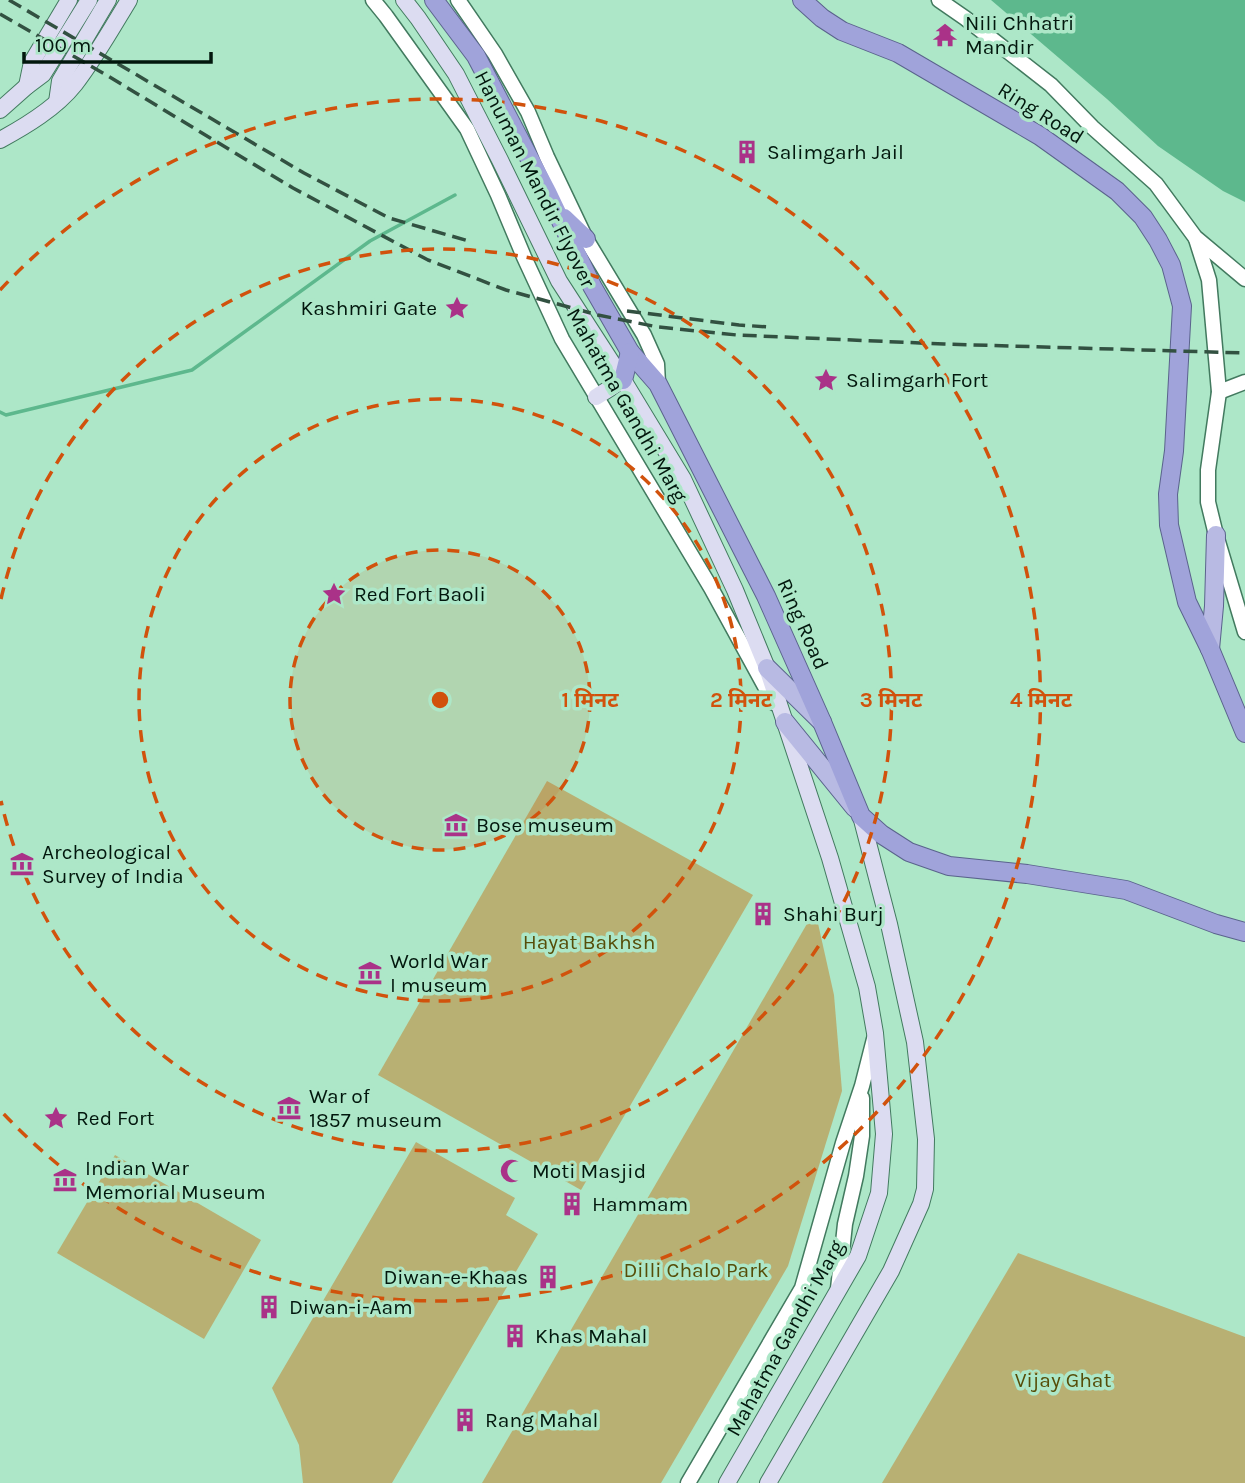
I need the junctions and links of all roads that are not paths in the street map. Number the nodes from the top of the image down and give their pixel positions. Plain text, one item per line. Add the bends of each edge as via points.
1 (69, 0) edge
2 (89, 0) edge
3 (108, 0) edge
4 (129, 0) edge
5 (373, 0) edge
6 (404, 0) edge
7 (434, 0) edge
8 (458, 0) edge
9 (803, 0) edge
10 (939, 0) edge
11 (27, 86) junction
12 (57, 103) junction
13 (0, 110) edge
14 (0, 140) edge
15 (556, 211) junction
16 (1195, 237) junction
17 (586, 239) junction
18 (1245, 279) edge
19 (630, 352) junction
20 (623, 380) junction
21 (1245, 382) edge
22 (659, 384) junction
23 (1219, 392) junction
24 (596, 397) junction
25 (1216, 535) junction
26 (1245, 632) edge
27 (1210, 649) junction
28 (767, 668) junction
29 (785, 722) junction
30 (822, 722) junction
31 (1245, 733) edge
32 (861, 816) junction
33 (1245, 932) edge
34 (875, 1034) junction
35 (862, 1086) junction
36 (838, 1290) junction
37 (688, 1483) edge
38 (727, 1483) edge
39 (768, 1483) edge

1 - 11 main road via 32,62
2 - 11 main road via 43,74
3 - 12 main road via 60,81
4 - 12 main road via 74,85
5 - 24 street, Mahatma Gandhi Marg via 467,129 562,339
6 - 20 main road, Hanuman Mandir Flyover via 456,74 559,281
7 - 15 highway, Hanuman Mandir Flyover via 476,56
8 - 17 street via 528,112
9 - 27 highway, Ring Road via 842,31 898,53 1040,136 1117,191 1143,216 1171,265 1182,306 1169,525 1187,602
10 - 16 street via 1051,85 1156,184
11 - 13 main road
12 - 14 main road
15 - 17 highway
15 - 19 highway, Ring Road
16 - 18 street
16 - 23 street via 1209,280
17 - 22 street via 644,335 657,364
19 - 20 highway
19 - 22 highway, Ring Road
20 - 24 main road
20 - 28 main road, Mahatma Gandhi Marg via 683,479
21 - 23 street
22 - 30 highway, Ring Road via 766,596
23 - 25 street via 1208,470 1208,502
24 - 29 street, Mahatma Gandhi Marg
25 - 26 street
25 - 27 main road
27 - 31 highway, Ring Road
28 - 29 main road, Mahatma Gandhi Marg
28 - 30 main road
29 - 32 main road
29 - 34 main road, Mahatma Gandhi Marg via 830,858 867,987
30 - 32 highway, Ring Road
32 - 33 highway, Ring Road via 909,852 949,866 1126,890
32 - 39 main road via 915,1042 926,1139 925,1189 891,1271
34 - 35 street
34 - 36 main road, Mahatma Gandhi Marg via 884,1134 879,1193 858,1256
35 - 36 street via 862,1136
35 - 37 street via 802,1288
36 - 38 main road, Mahatma Gandhi Marg

